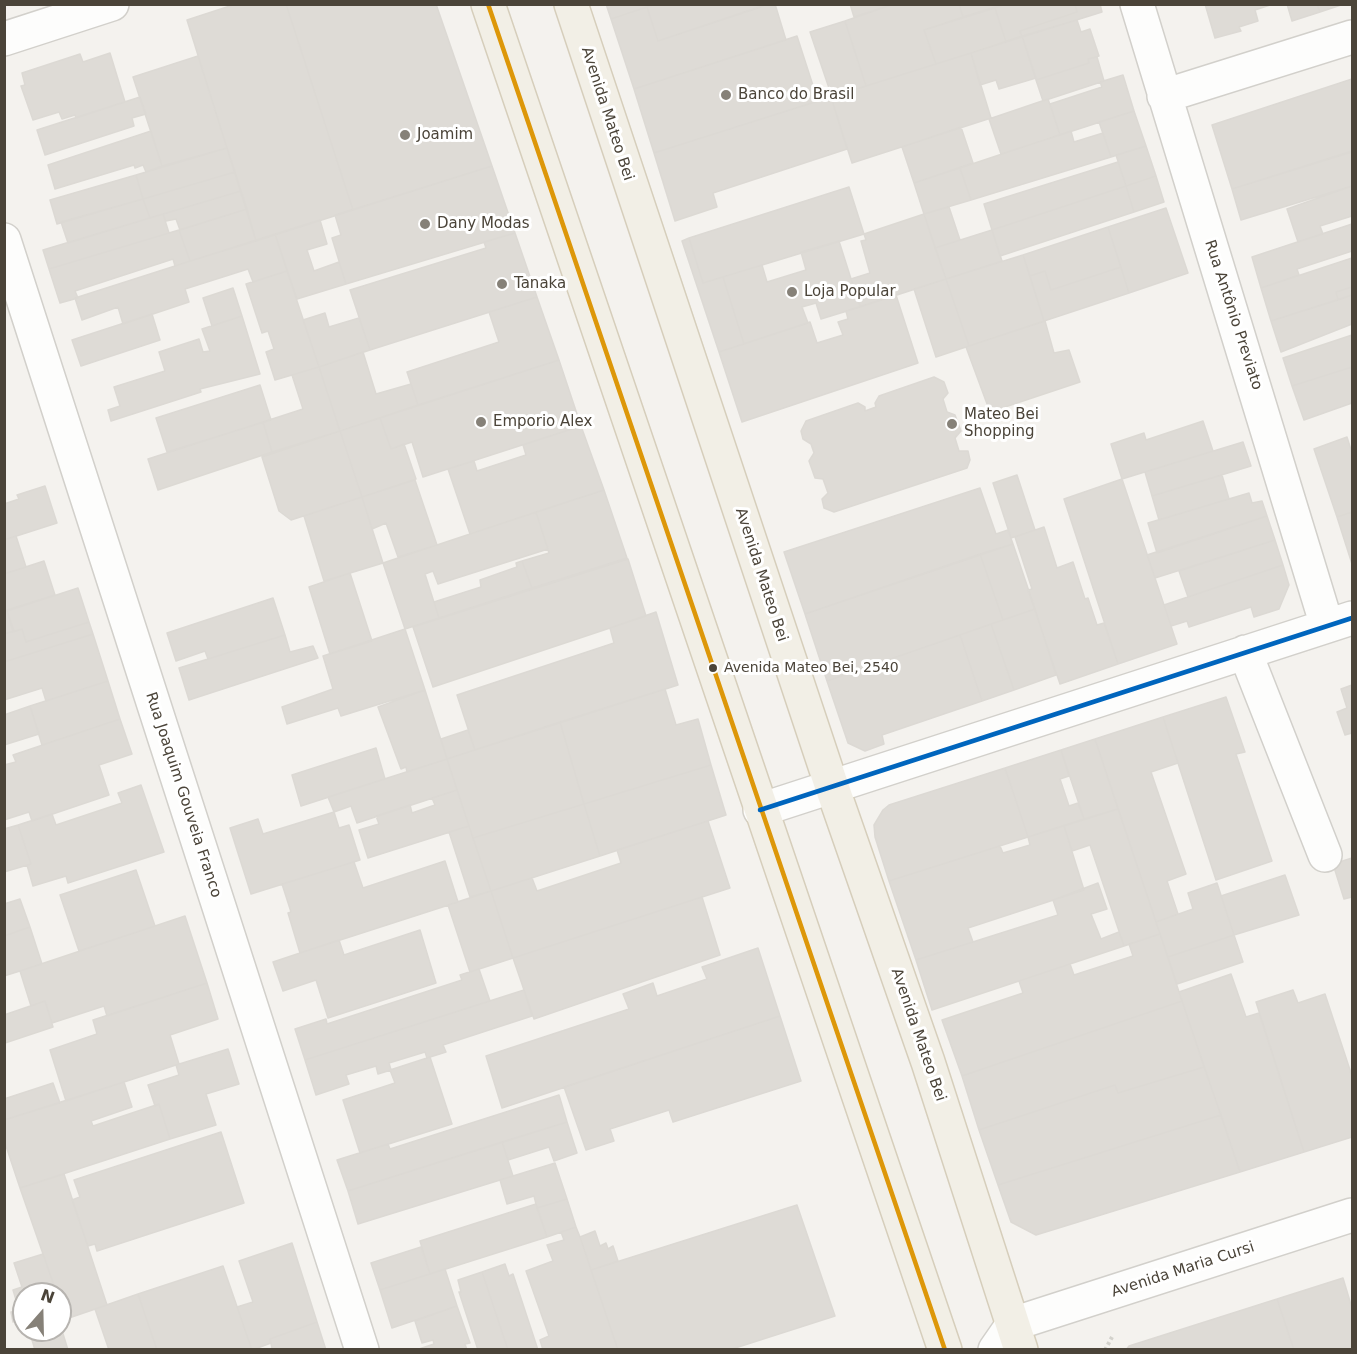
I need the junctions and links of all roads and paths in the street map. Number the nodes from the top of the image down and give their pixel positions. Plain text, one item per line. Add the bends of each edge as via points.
1 (112, 4) edge
2 (488, 4) edge
3 (570, 4) edge
4 (1137, 4) edge
5 (1353, 37) edge
6 (4, 39) edge
7 (1164, 96) junction
8 (4, 240) edge
9 (1340, 622) edge
10 (1245, 652) junction
11 (832, 787) junction
12 (760, 810) junction
13 (1325, 855) dead end
14 (1353, 1215) edge
15 (1008, 1343) edge
16 (362, 1350) edge
17 (945, 1350) edge

1 - 6 street
2 - 12 main road
3 - 11 main road, Avenida Mateo Bei
4 - 7 street, Rua Antônio Previato
5 - 7 street
7 - 9 street, Rua Antônio Previato via 1260,400
8 - 16 street, Rua Joaquim Gouveia Franco
9 - 10 street
10 - 11 street
10 - 13 street
11 - 12 street
11 - 15 main road, Avenida Mateo Bei via 928,1062
12 - 17 main road
14 - 15 street, Avenida Maria Cursi

